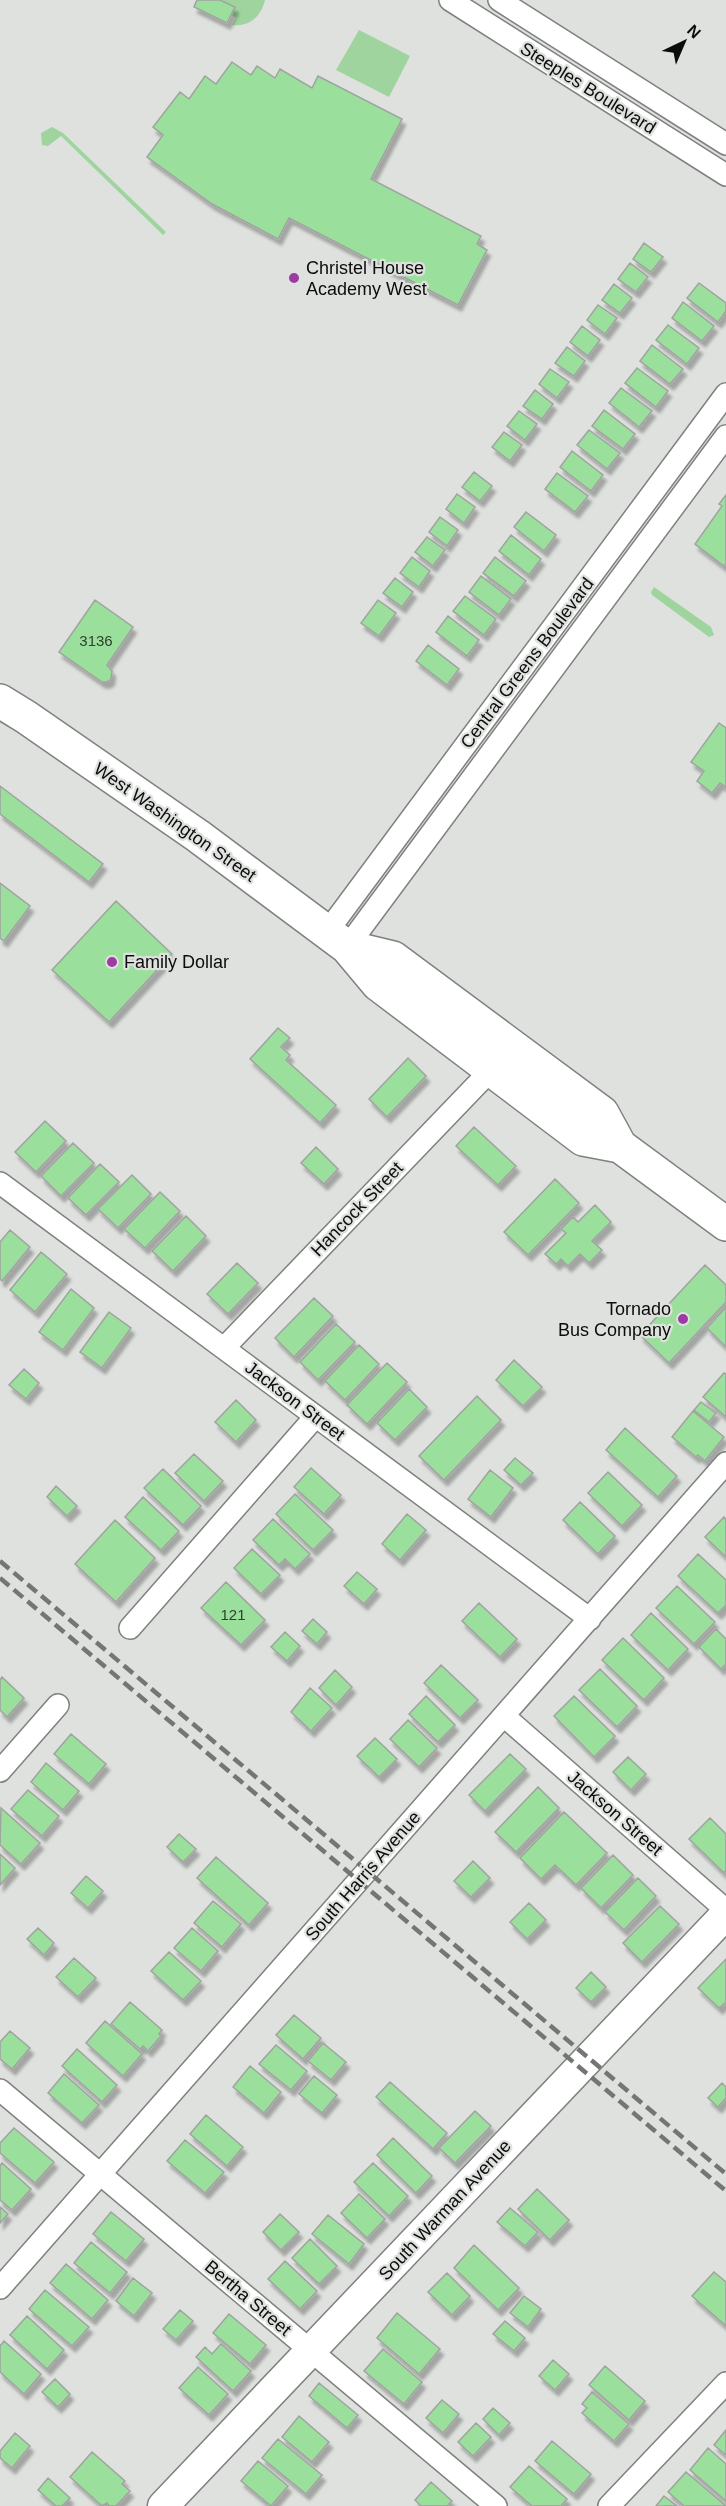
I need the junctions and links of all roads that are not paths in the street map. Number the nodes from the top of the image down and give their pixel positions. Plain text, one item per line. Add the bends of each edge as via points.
1 (450, 0) edge
2 (499, 0) edge
3 (726, 144) edge
4 (726, 175) edge
5 (726, 394) edge
6 (726, 436) edge
7 (0, 701) edge
8 (337, 939) junction
9 (491, 1070) junction
10 (620, 1146) junction
11 (0, 1183) edge
12 (726, 1224) edge
13 (224, 1348) junction
14 (315, 1417) junction
15 (726, 1463) edge
16 (590, 1619) junction
17 (130, 1628) dead end
18 (58, 1705) dead end
19 (504, 1716) junction
20 (0, 1771) edge
21 (726, 1912) edge
22 (0, 2091) edge
23 (101, 2174) junction
24 (0, 2288) edge
25 (312, 2351) junction
26 (726, 2383) edge
27 (163, 2506) edge
28 (496, 2506) edge
29 (609, 2506) edge

1 - 4 street, Steeples Boulevard
2 - 3 street, Steeples Boulevard
5 - 8 street, Central Greens Boulevard
6 - 8 street, Central Greens Boulevard
7 - 8 main road, West Washington Street via 198,836
8 - 9 main road, West Washington Street via 378,984
8 - 10 main road, West Washington Street via 393,958 602,1113
9 - 10 main road, West Washington Street via 584,1139
9 - 13 street, Hancock Street
10 - 12 main road, West Washington Street
11 - 13 street, Jackson Street
13 - 14 street, Jackson Street
14 - 16 street, Jackson Street
14 - 17 street
15 - 16 street, South Harris Avenue
16 - 19 street, South Harris Avenue
18 - 20 street
19 - 21 street, Jackson Street
19 - 23 street, South Harris Avenue
21 - 25 main road, South Warman Avenue
22 - 23 street, Bertha Street
23 - 24 street, South Harris Avenue
23 - 25 street, Bertha Street
25 - 27 main road, South Warman Avenue
25 - 28 street, Bertha Street
26 - 29 street

